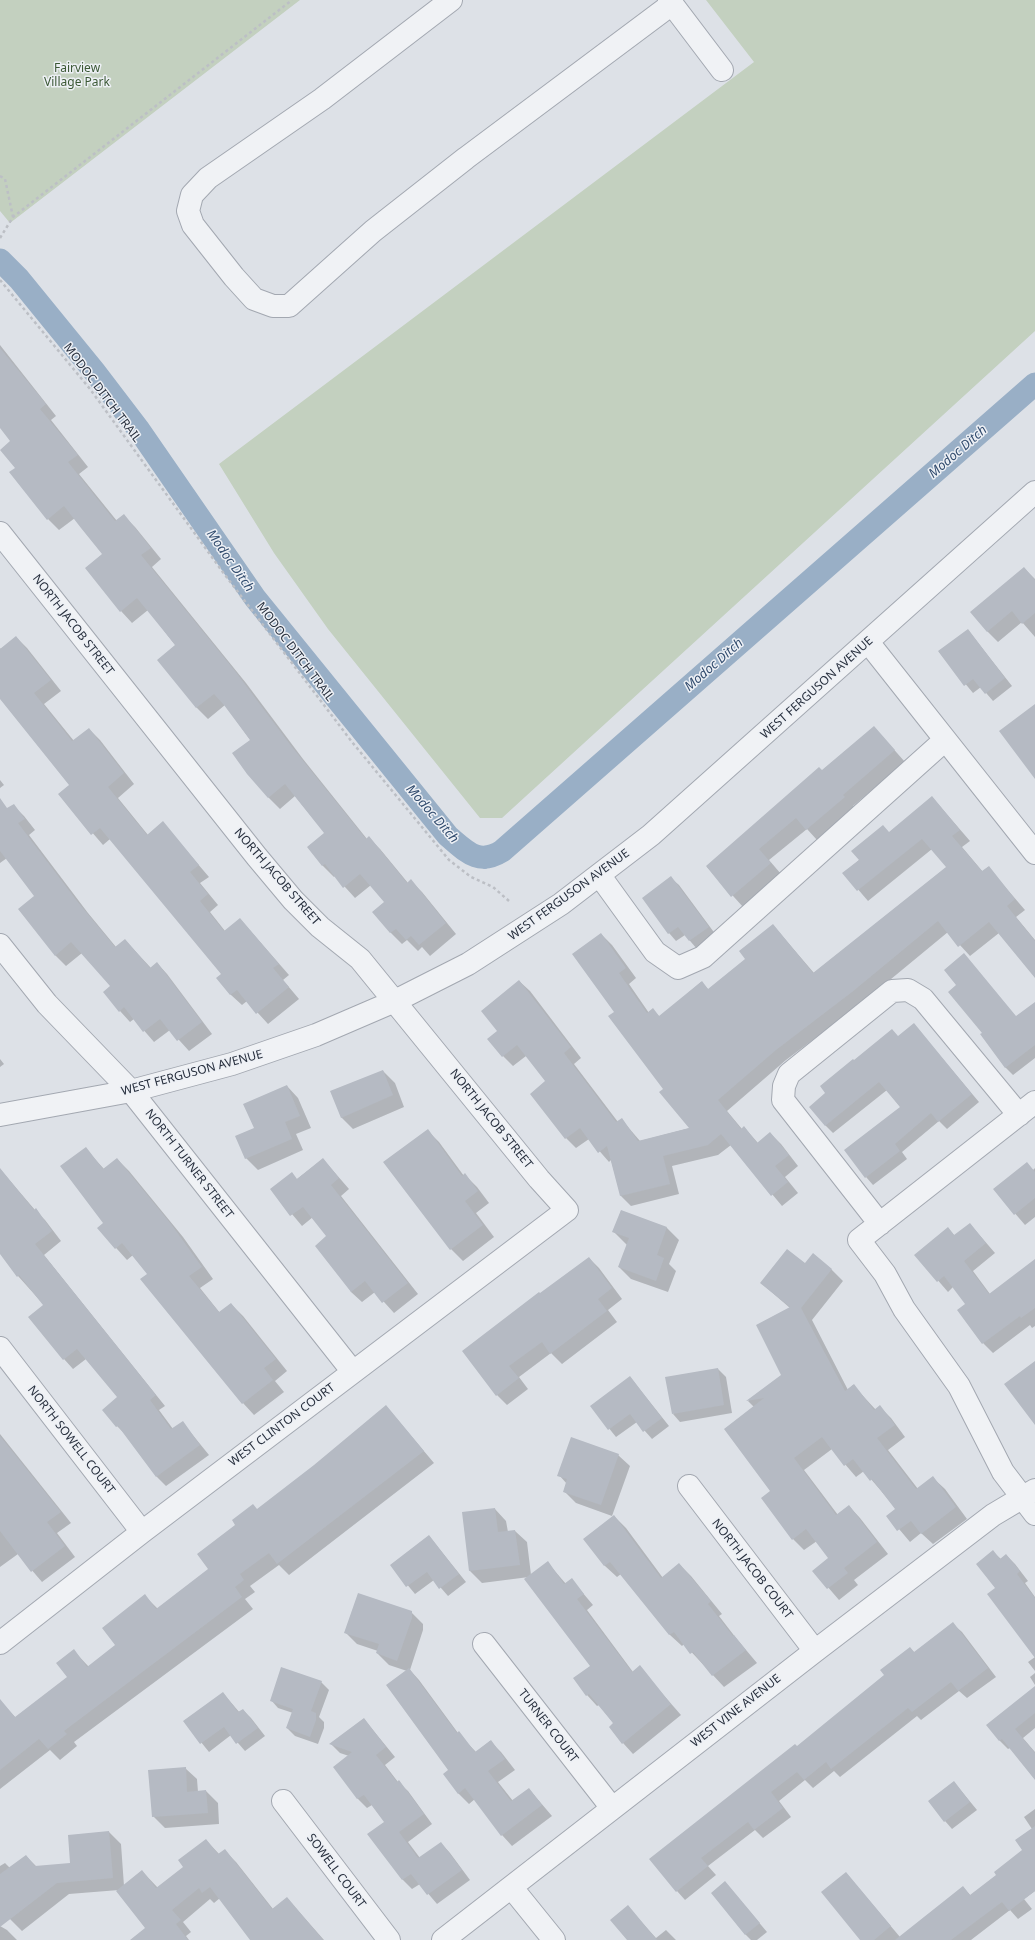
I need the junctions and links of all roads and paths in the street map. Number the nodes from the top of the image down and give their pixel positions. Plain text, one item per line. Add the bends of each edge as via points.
1 (292, 0) edge
2 (451, 0) edge
3 (671, 2) edge
4 (722, 70) dead end
5 (0, 176) edge
6 (13, 217) junction
7 (0, 238) edge
8 (0, 280) edge
9 (1031, 503) edge
10 (0, 533) edge
11 (868, 642) junction
12 (945, 740) junction
13 (1035, 853) edge
14 (600, 876) junction
15 (509, 901) dead end
16 (0, 945) edge
17 (395, 1000) junction
18 (131, 1091) junction
19 (1027, 1108) edge
20 (0, 1115) edge
21 (567, 1210) joint
22 (880, 1224) junction
23 (0, 1348) edge
24 (353, 1372) junction
25 (689, 1486) dead end
26 (1031, 1500) edge
27 (142, 1532) junction
28 (0, 1643) edge
29 (484, 1644) dead end
30 (815, 1651) junction
31 (283, 1801) dead end
32 (612, 1808) junction
33 (512, 1888) junction
34 (389, 1940) edge
35 (443, 1940) edge
36 (554, 1940) edge

1 - 6 path
2 - 3 street via 322,98 208,178 192,195 188,211 193,225 254,299 273,306 289,306 373,231 447,172
3 - 4 street
5 - 6 path via 5,179
6 - 7 path
8 - 15 path, MODOC DITCH TRAIL via 90,389 222,571 357,748 449,860 472,877 493,887
9 - 11 street, WEST FERGUSON AVENUE
10 - 17 street, NORTH JACOB STREET via 284,889 320,927 360,960
11 - 12 street
11 - 14 street, WEST FERGUSON AVENUE via 651,835
12 - 13 street
12 - 14 street via 703,957 678,968 655,952
14 - 17 street, WEST FERGUSON AVENUE via 468,964
16 - 18 street, NORTH TURNER STREET via 47,1004
17 - 18 street, WEST FERGUSON AVENUE via 316,1035 232,1064
17 - 21 street, NORTH JACOB STREET via 539,1179
18 - 20 street, WEST FERGUSON AVENUE
18 - 24 street, NORTH TURNER STREET
19 - 22 street
19 - 22 street via 923,999 908,990 892,990 789,1074 784,1086 783,1100
21 - 24 street, WEST CLINTON COURT
22 - 26 street via 859,1240 885,1274 904,1309 959,1386 1003,1472
23 - 27 street, NORTH SOWELL COURT
24 - 27 street, WEST CLINTON COURT
25 - 30 street, NORTH JACOB COURT
26 - 30 street, WEST VINE AVENUE via 993,1514
27 - 28 street, WEST CLINTON COURT
29 - 32 street, TURNER COURT
30 - 32 street, WEST VINE AVENUE
31 - 34 street, SOWELL COURT
32 - 33 street, WEST VINE AVENUE
33 - 35 street, WEST VINE AVENUE
33 - 36 street

